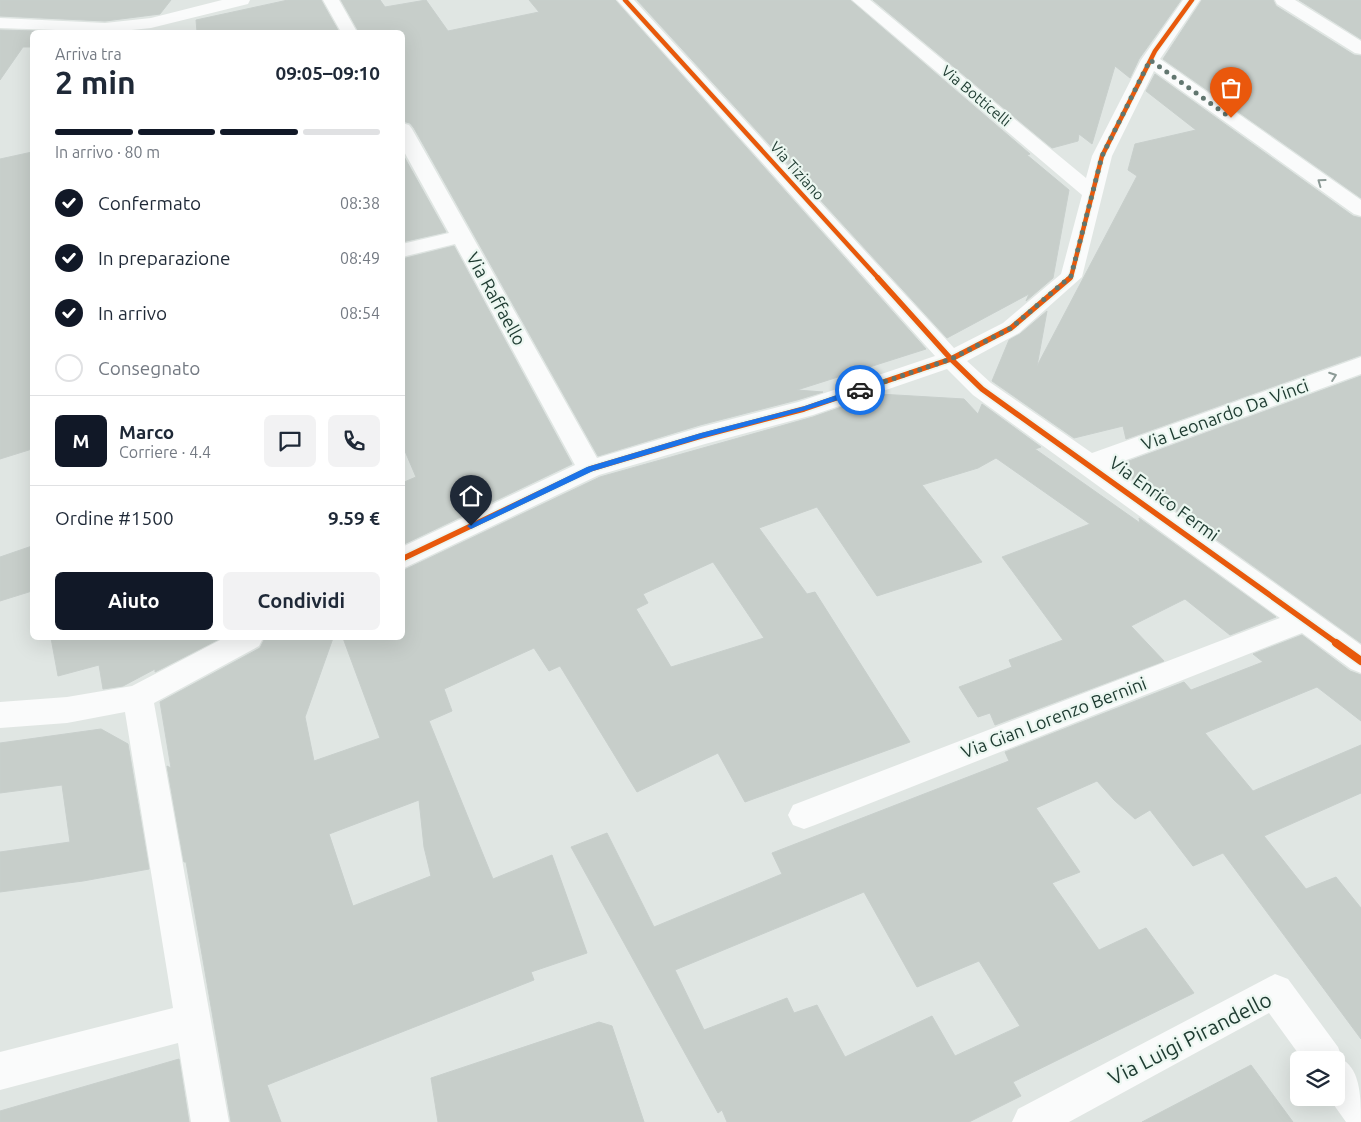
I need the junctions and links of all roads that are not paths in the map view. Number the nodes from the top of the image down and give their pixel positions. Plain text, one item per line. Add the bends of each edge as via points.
1 (242, 0) edge
2 (332, 0) edge
3 (625, 0) edge
4 (860, 0) edge
5 (1192, 0) edge
6 (1283, 0) edge
7 (0, 23) edge
8 (153, 28) edge
9 (349, 30) edge
10 (1361, 49) edge
11 (1150, 60) junction
12 (405, 134) edge
13 (1092, 193) junction
14 (1361, 210) edge
15 (462, 236) junction
16 (405, 250) edge
17 (951, 359) junction
18 (1361, 365) edge
19 (1089, 464) junction
20 (590, 469) junction
21 (405, 558) edge
22 (1305, 620) junction
23 (245, 640) edge
24 (1361, 661) edge
25 (138, 697) junction
26 (0, 715) edge
27 (804, 815) dead end
28 (194, 1021) junction
29 (1319, 1051) edge
30 (0, 1071) edge
31 (1345, 1089) edge
32 (1361, 1111) edge
33 (210, 1122) edge
34 (1031, 1122) edge

1 - 8 street
2 - 9 street
3 - 17 street, Via Tiziano
4 - 13 street, Via Botticelli
5 - 11 street
6 - 10 street
7 - 8 street
11 - 13 street via 1102,156
14 -> 11 street
12 - 15 street, Via Raffaello
13 - 17 street via 1071,276 1011,328
15 - 16 street
15 - 20 street, Via Raffaello
17 - 19 street, Via Enrico Fermi via 982,389
17 - 20 street via 804,409
19 -> 18 street, Via Leonardo Da Vinci
19 - 22 street, Via Enrico Fermi
20 - 21 street
22 - 24 street, Via Enrico Fermi
22 - 27 street, Via Gian Lorenzo Bernini
23 - 25 street
25 - 26 street via 67,710
25 - 28 street
28 - 30 street
28 - 33 street
29 - 34 street, Via Luigi Pirandello via 1276,991
31 - 32 street

